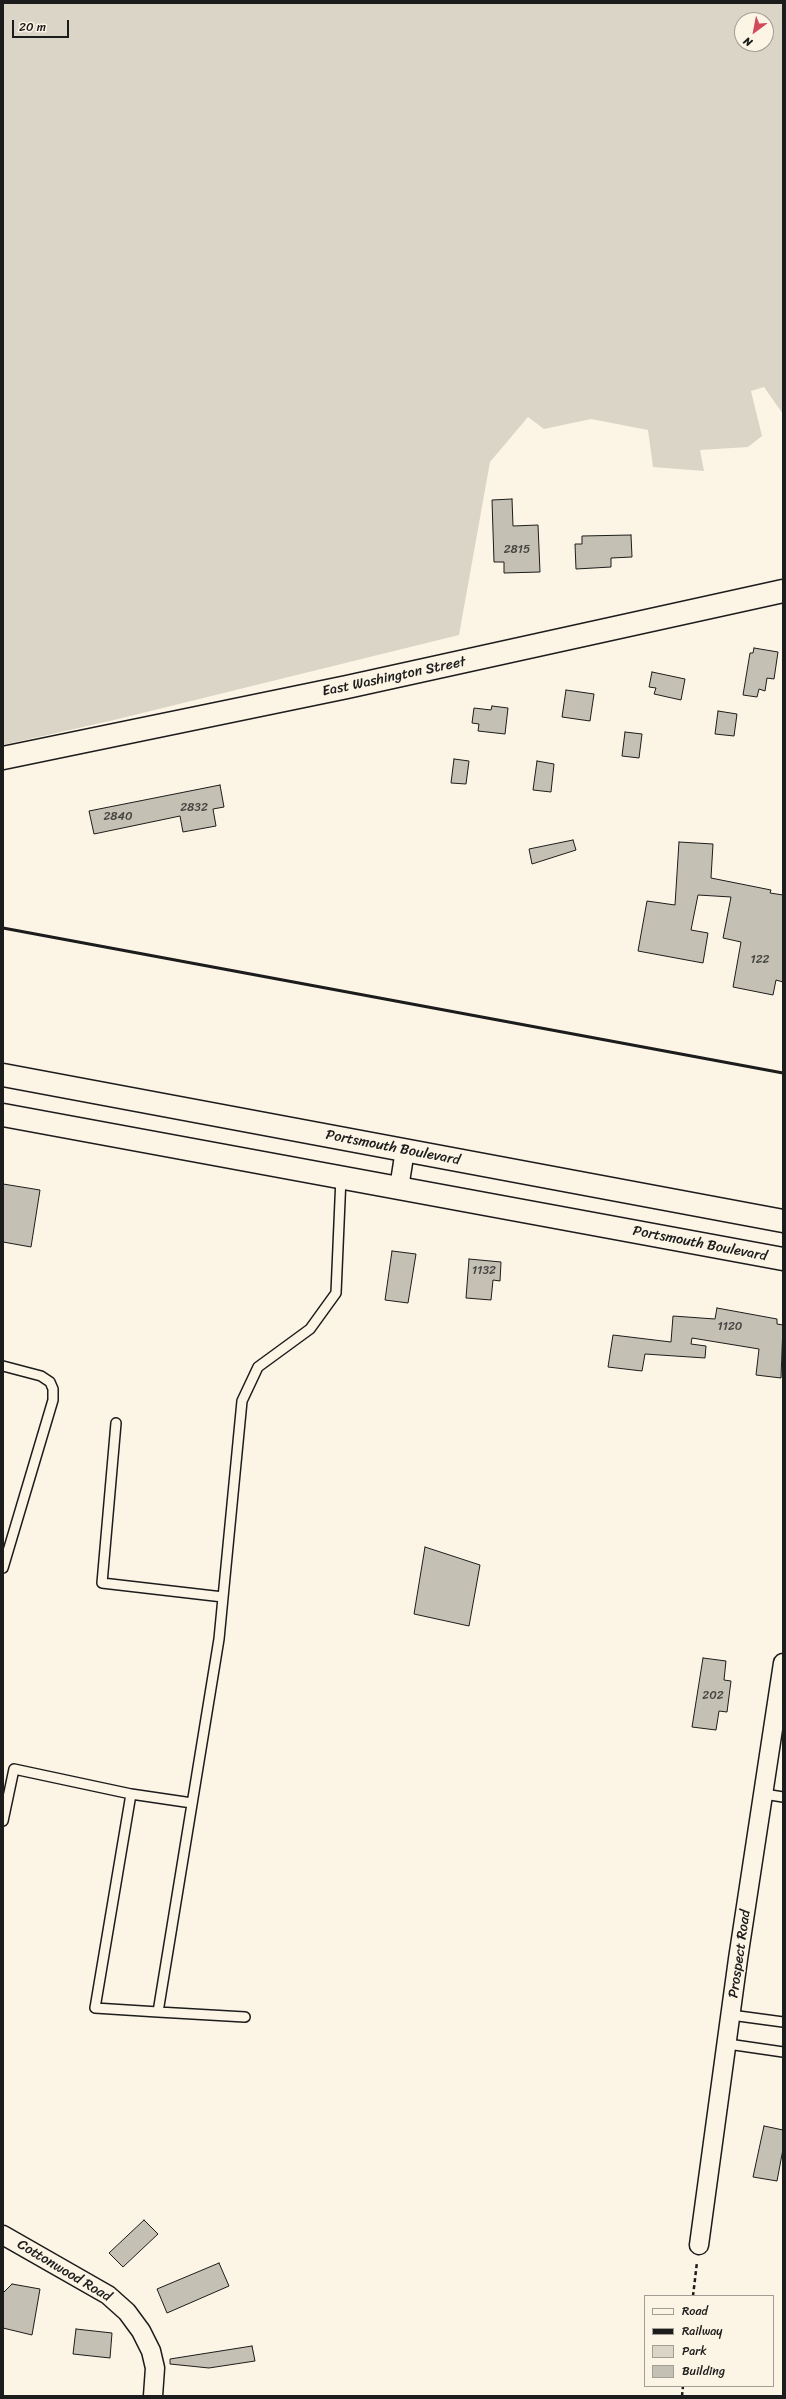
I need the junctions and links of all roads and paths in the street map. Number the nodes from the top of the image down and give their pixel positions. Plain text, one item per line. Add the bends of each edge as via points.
1 (783, 591) edge
2 (3, 758) edge
3 (3, 1075) edge
4 (3, 1115) edge
5 (404, 1150) junction
6 (340, 1177) junction
7 (400, 1188) junction
8 (783, 1221) edge
9 (783, 1260) edge
10 (3, 1367) edge
11 (116, 1423) dead end
12 (3, 1568) edge
13 (223, 1597) junction
14 (783, 1663) edge
15 (130, 1794) junction
16 (764, 1794) junction
17 (783, 1797) edge
18 (192, 1803) junction
19 (3, 1821) edge
20 (158, 2012) junction
21 (731, 2015) junction
22 (245, 2017) dead end
23 (783, 2022) edge
24 (728, 2044) junction
25 (783, 2052) edge
26 (3, 2235) edge
27 (699, 2245) joint
28 (693, 2295) edge
29 (153, 2396) edge

1 - 2 main road, East Washington Street via 362,684
3 - 5 main road, Portsmouth Boulevard
4 - 6 main road, Portsmouth Boulevard
5 - 7 street
5 - 8 main road, Portsmouth Boulevard
6 - 7 main road, Portsmouth Boulevard
6 - 13 lane via 336,1293 310,1329 258,1367 242,1402
7 - 9 main road, Portsmouth Boulevard
10 - 12 lane via 41,1376 50,1382 53,1394
11 - 13 lane via 102,1583
13 - 18 lane via 219,1639
14 - 16 street, Prospect Road
15 - 18 lane
15 - 19 lane via 14,1769
15 - 20 lane via 95,2008
16 - 17 lane
16 - 21 street, Prospect Road
18 - 20 lane
20 - 22 lane
21 - 23 lane
21 - 24 street, Prospect Road
24 - 25 lane
24 - 27 street, Prospect Road
26 - 29 street, Cottonwood Road via 108,2295 127,2312 151,2351 155,2368
27 - 28 path

